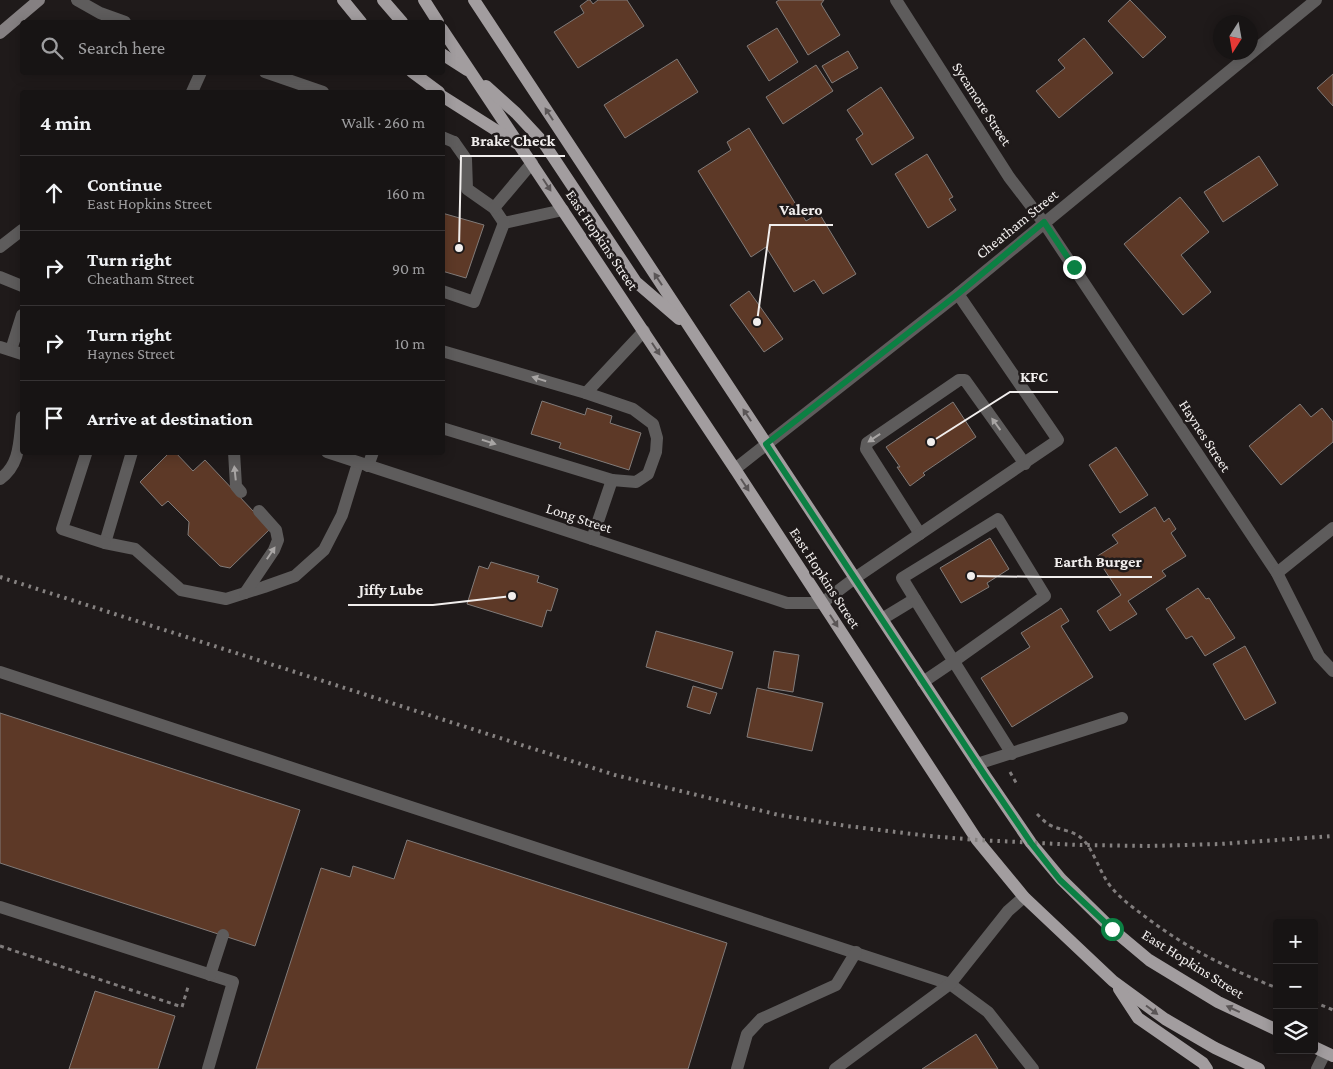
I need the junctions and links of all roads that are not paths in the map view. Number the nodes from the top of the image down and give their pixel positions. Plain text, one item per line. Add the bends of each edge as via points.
1 (40, 0) edge
2 (77, 0) edge
3 (343, 0) edge
4 (383, 0) edge
5 (424, 0) edge
6 (474, 0) edge
7 (896, 0) edge
8 (1316, 0) edge
9 (119, 20) edge
10 (359, 20) edge
11 (400, 20) edge
12 (437, 20) edge
13 (0, 33) edge
14 (445, 33) edge
15 (445, 56) edge
16 (471, 72) junction
17 (200, 75) edge
18 (274, 75) edge
19 (416, 75) edge
20 (193, 90) edge
21 (317, 90) edge
22 (435, 90) edge
23 (445, 98) edge
24 (448, 139) edge
25 (521, 146) junction
26 (532, 163) junction
27 (494, 208) junction
28 (563, 210) junction
29 (1044, 222) junction
30 (504, 223) junction
31 (20, 232) edge
32 (0, 247) edge
33 (0, 278) edge
34 (20, 285) edge
35 (445, 292) edge
36 (958, 294) junction
37 (20, 321) edge
38 (691, 329) junction
39 (644, 331) junction
40 (11, 350) edge
41 (445, 352) edge
42 (586, 393) junction
43 (445, 429) edge
44 (20, 435) edge
45 (766, 444) junction
46 (86, 455) edge
47 (131, 455) edge
48 (234, 455) edge
49 (335, 455) edge
50 (371, 455) edge
51 (1025, 464) junction
52 (363, 465) junction
53 (735, 469) junction
54 (0, 479) edge
55 (612, 480) junction
56 (241, 492) dead end
57 (259, 511) dead end
58 (1333, 528) edge
59 (920, 534) junction
60 (592, 539) junction
61 (105, 542) junction
62 (1277, 573) junction
63 (854, 578) junction
64 (244, 593) junction
65 (915, 599) junction
66 (822, 603) junction
67 (882, 619) junction
68 (954, 661) junction
69 (1333, 671) edge
70 (0, 672) edge
71 (923, 682) junction
72 (1122, 718) dead end
73 (1006, 756) junction
74 (977, 764) junction
75 (1024, 897) junction
76 (0, 907) edge
77 (223, 935) dead end
78 (856, 952) junction
79 (210, 975) junction
80 (1113, 981) junction
81 (950, 984) junction
82 (1273, 1028) edge
83 (1324, 1052) edge
84 (208, 1069) edge
85 (737, 1069) edge
86 (835, 1069) edge
87 (1033, 1069) edge
88 (1207, 1069) edge
89 (1259, 1069) edge
90 (1317, 1069) edge

1 - 13 main road
2 - 9 street
3 - 10 main road
4 - 11 main road
5 - 12 main road
38 -> 6 main road, East Hopkins Street
7 - 29 street, Sycamore Street via 1009,177
8 - 29 street, Cheatham Street
14 - 16 main road, East Hopkins Street
15 - 16 main road
16 - 25 main road, East Hopkins Street
16 - 38 main road via 543,142 636,282
17 - 20 street
18 - 21 street
19 - 22 main road
23 - 25 main road
24 - 27 street via 466,159 467,189
25 - 26 main road, East Hopkins Street
26 - 27 street
26 -> 28 main road, East Hopkins Street
27 - 30 street
28 - 30 street
28 - 39 main road, East Hopkins Street
29 - 36 street, Cheatham Street
29 - 62 street, Haynes Street
30 - 35 street via 474,302
31 - 32 street
33 - 34 street
36 - 45 street, Cheatham Street
36 - 51 street via 1058,438 1057,442
37 - 40 street
45 -> 38 main road, East Hopkins Street
39 - 42 street
39 -> 53 main road, East Hopkins Street
42 -> 41 street
42 - 55 street via 633,409 653,424 656,452 648,474 636,482
43 -> 55 street
44 - 54 street via 12,469
45 - 53 street, Cheatham Street
45 - 63 main road, East Hopkins Street
46 - 61 street via 62,529
47 - 61 street
56 -> 48 street via 236,486
49 - 52 street, Long Street
50 - 52 street
51 - 59 street
51 -> 59 street via 965,380 959,380 866,443 866,449
52 - 60 street, Long Street
52 - 64 street via 324,550 295,576
53 -> 66 main road, East Hopkins Street
55 - 60 street
64 -> 57 street via 278,540 276,530
58 - 62 street
59 - 63 street
60 - 66 street, Long Street via 787,603
61 - 64 street via 135,549 181,590 226,599
62 - 69 street, Haynes Street via 1319,656
63 - 66 street
63 - 67 main road, East Hopkins Street
65 - 67 street
65 - 68 street
65 - 68 street via 902,578 998,519 1045,596
66 -> 75 main road, East Hopkins Street via 977,840
67 - 71 main road, East Hopkins Street
68 - 71 street
68 - 73 street
70 - 78 street
71 - 74 main road, East Hopkins Street
72 - 73 street
73 - 74 street
82 -> 74 main road, East Hopkins Street via 1211,997 1150,960 1112,929 1060,880
75 - 80 main road, East Hopkins Street
75 - 81 street via 1008,911
76 - 79 street
77 - 79 street
78 - 81 street
78 - 85 street via 836,985 760,1020 747,1034
79 - 84 street via 233,982
80 - 88 main road via 1138,1018
80 -> 89 main road, East Hopkins Street via 1165,1019
81 - 86 street
81 - 87 street via 988,1012
83 - 90 street

